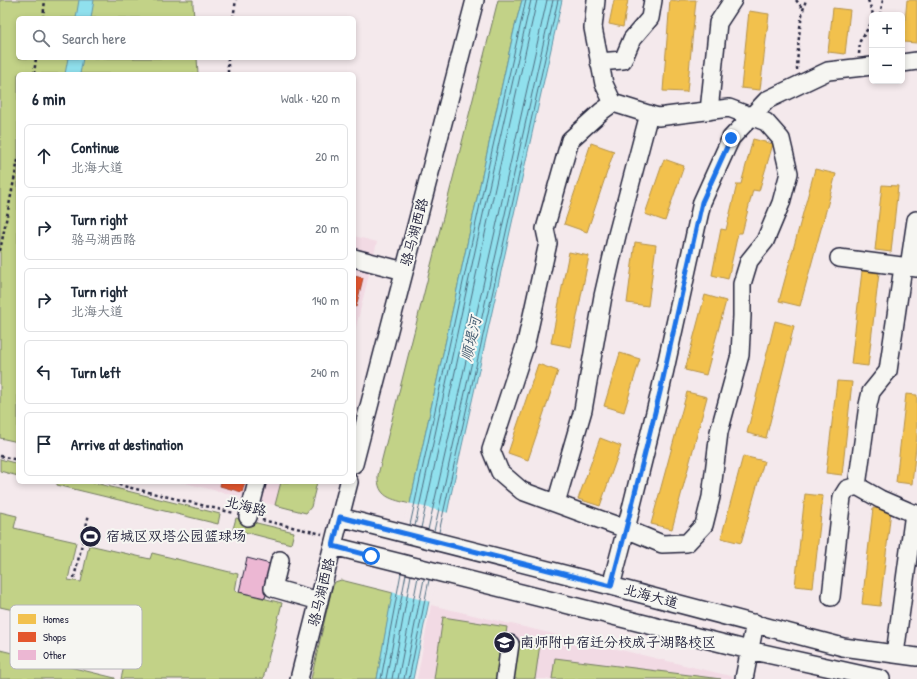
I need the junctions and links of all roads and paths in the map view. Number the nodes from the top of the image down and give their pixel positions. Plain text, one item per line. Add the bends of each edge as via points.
1 (45, 0) edge
2 (236, 0) edge
3 (476, 0) edge
4 (596, 0) edge
5 (653, 0) edge
6 (733, 0) edge
7 (796, 0) edge
8 (806, 0) edge
9 (868, 0) edge
10 (883, 0) edge
11 (804, 9) junction
12 (872, 12) edge
13 (881, 12) edge
14 (43, 16) edge
15 (233, 16) edge
16 (869, 27) edge
17 (36, 60) edge
18 (228, 60) edge
19 (917, 61) edge
20 (599, 62) junction
21 (905, 63) edge
22 (865, 67) edge
23 (34, 72) edge
24 (228, 72) edge
25 (796, 86) junction
26 (613, 103) junction
27 (710, 111) junction
28 (649, 114) junction
29 (752, 117) junction
30 (16, 170) edge
31 (916, 220) edge
32 (0, 251) edge
33 (839, 258) dead end
34 (356, 259) edge
35 (910, 267) edge
36 (404, 271) junction
37 (0, 456) edge
38 (356, 456) edge
39 (16, 460) edge
40 (114, 484) edge
41 (256, 484) edge
42 (348, 484) edge
43 (857, 486) junction
44 (556, 503) junction
45 (89, 514) dead end
46 (915, 514) edge
47 (248, 516) junction
48 (340, 517) junction
49 (626, 529) junction
50 (334, 542) junction
51 (280, 560) dead end
52 (74, 578) dead end
53 (611, 586) junction
54 (831, 597) dead end
55 (319, 601) junction
56 (755, 623) junction
57 (510, 644) dead end
58 (834, 644) junction
59 (749, 650) junction
60 (895, 654) junction
61 (917, 655) edge
62 (827, 667) junction
63 (299, 679) edge
64 (505, 679) edge
65 (744, 679) edge
66 (881, 679) edge

1 - 14 path
2 - 15 path
3 - 36 street, 骆马湖西路
4 - 20 street via 593,28
5 - 20 street via 650,18 632,39 622,60
6 - 27 street via 718,23
7 - 11 path
8 - 11 path
9 - 12 path
10 - 13 path
11 - 25 path
16 - 22 path via 860,41 859,57
17 - 23 path
18 - 24 path
19 - 21 street
20 - 26 street via 604,84
22 - 25 street via 828,71
25 - 29 street via 767,100
26 - 28 street
26 - 44 street via 570,140 544,229 548,243 526,343 491,450 500,472 522,491
27 - 28 street via 658,117
27 - 29 street via 729,108
28 - 44 street via 603,296 583,410
29 - 49 street via 731,138 702,202 660,392
29 - 49 street via 766,122 781,139 789,173 781,203 765,241 749,261 742,284 740,355 719,432 704,526 687,543 662,544
30 - 32 path
31 - 35 street
33 - 35 street
34 - 36 street
35 - 43 street via 888,371 871,392
36 - 38 street, 骆马湖西路
37 - 39 path
40 - 47 path, 北海路
41 - 47 street
42 - 48 street, 骆马湖西路
43 - 46 street
43 - 54 street via 847,488 842,497
44 - 49 street
45 - 52 path
46 - 60 street
47 - 50 path, 北海路
48 - 50 street, 骆马湖西路
48 - 53 street, 北海大道
49 - 53 street
50 - 55 street, 骆马湖西路
50 - 59 street, 北海大道 via 371,556
51 - 55 street via 273,588
53 - 56 street, 北海大道
55 - 63 street, 骆马湖西路
56 - 58 street, 北海大道
56 - 59 street
57 - 64 street
58 - 60 street, 北海大道
58 - 62 street
59 - 62 street, 北海大道
59 - 65 street
60 - 61 street, 北海大道
62 - 66 street, 北海大道

